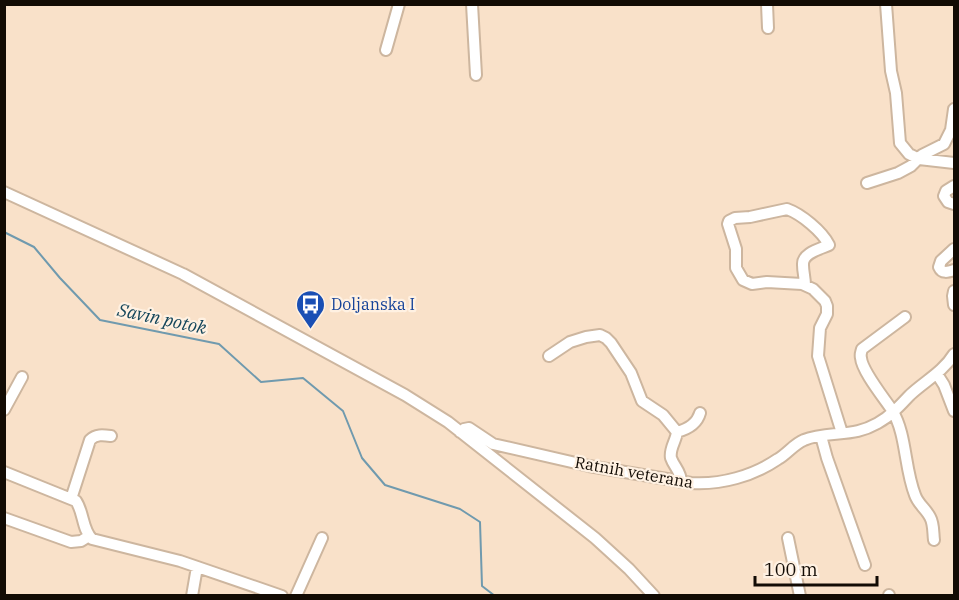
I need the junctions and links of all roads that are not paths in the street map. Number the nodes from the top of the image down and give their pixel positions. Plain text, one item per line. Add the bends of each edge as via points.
1 (399, 4) edge
2 (472, 4) edge
3 (767, 4) edge
4 (886, 4) edge
5 (768, 28) dead end
6 (386, 50) dead end
7 (476, 75) dead end
8 (954, 109) edge
9 (919, 159) junction
10 (954, 164) edge
11 (867, 183) dead end
12 (954, 186) edge
13 (4, 192) edge
14 (954, 204) edge
15 (954, 249) edge
16 (954, 270) edge
17 (805, 285) junction
18 (954, 291) edge
19 (954, 305) edge
20 (905, 317) dead end
21 (954, 354) edge
22 (549, 356) dead end
23 (937, 374) junction
24 (22, 378) dead end
25 (4, 410) edge
26 (954, 411) edge
27 (700, 413) dead end
28 (893, 413) junction
29 (460, 432) junction
30 (677, 432) junction
31 (842, 433) junction
32 (111, 436) dead end
33 (821, 436) junction
34 (4, 472) edge
35 (681, 482) junction
36 (71, 498) junction
37 (4, 518) edge
38 (89, 536) junction
39 (322, 538) dead end
40 (788, 538) dead end
41 (933, 540) dead end
42 (865, 566) dead end
43 (197, 567) junction
44 (192, 596) edge
45 (282, 596) edge
46 (296, 596) edge
47 (654, 596) edge
48 (800, 596) edge

1 - 6 street
2 - 7 street
3 - 5 street
4 - 9 street via 898,138 904,150
8 - 9 street via 947,140
9 - 10 street
9 - 11 street via 898,173
12 - 14 street via 944,196
13 - 29 street via 183,274 405,395
15 - 16 street via 939,267 946,272
17 - 17 street via 752,284 743,280 736,268 729,220 787,209 822,233 829,245 803,259
17 - 31 street via 818,293 827,306 818,356
18 - 19 street
20 - 28 street via 862,350 860,356
21 - 23 street, Ratnih veterana
22 - 30 street via 570,342 600,335 606,338 630,373 642,401 663,415
23 - 26 street
23 - 28 street, Ratnih veterana
24 - 25 street
27 - 30 street via 693,425
28 - 31 street, Ratnih veterana via 859,431
28 - 41 street via 901,431 915,495 932,521
29 - 35 street, Ratnih veterana via 469,428 493,444
29 - 47 street via 595,538
30 - 35 street via 671,455
31 - 33 street, Ratnih veterana
32 - 36 street via 90,440
33 - 35 street, Ratnih veterana via 802,441 747,475 703,484
33 - 42 street
34 - 36 street
36 - 38 street via 79,506
37 - 38 street via 71,542
38 - 43 street
39 - 46 street
40 - 48 street
43 - 44 street
43 - 45 street

